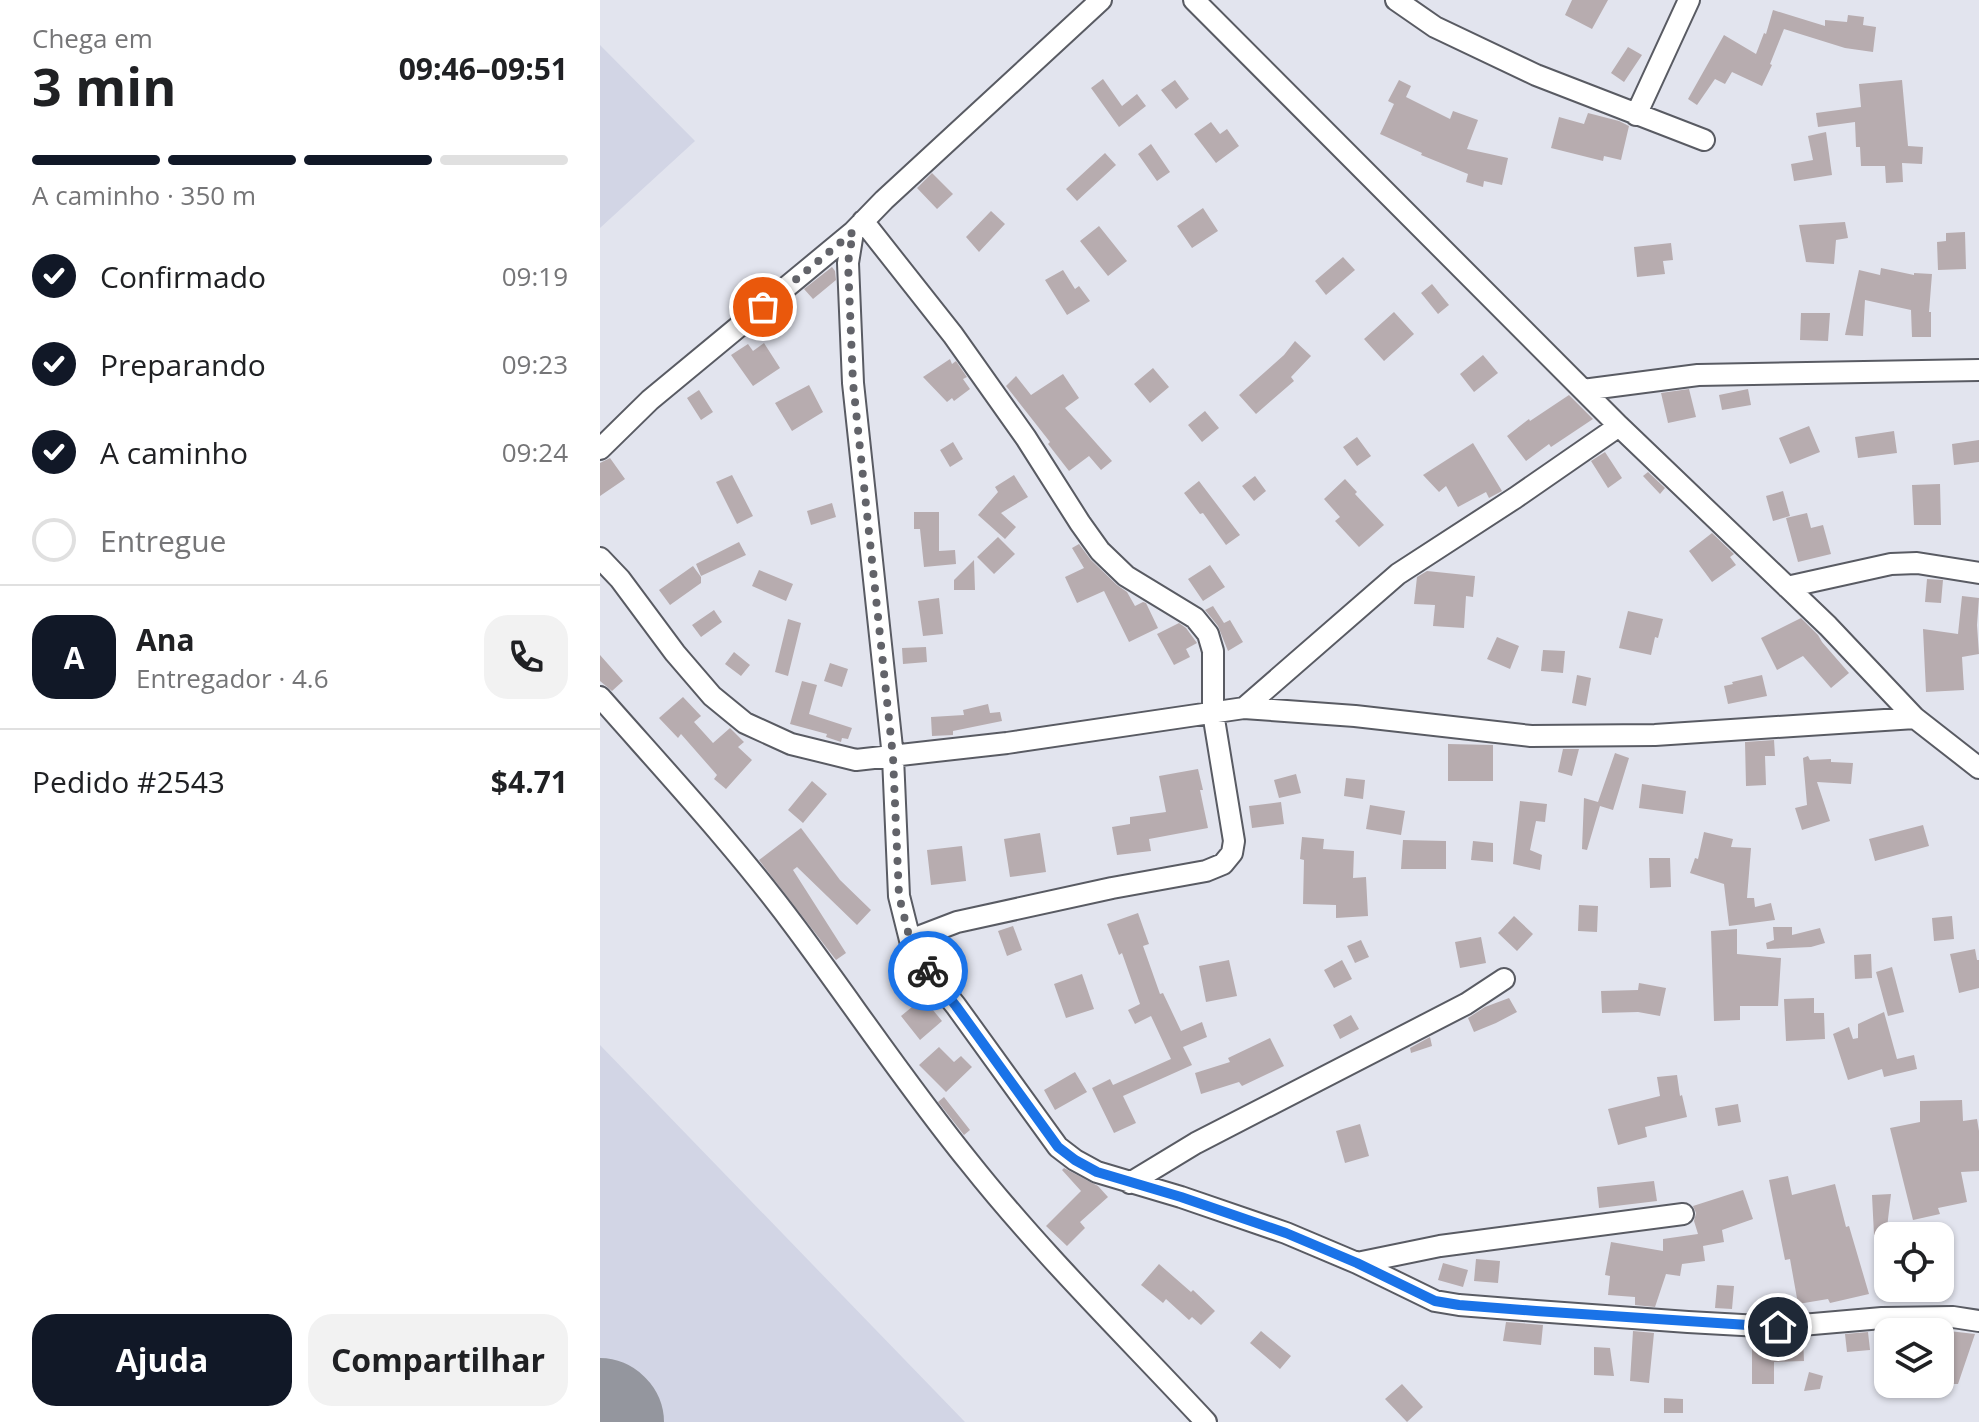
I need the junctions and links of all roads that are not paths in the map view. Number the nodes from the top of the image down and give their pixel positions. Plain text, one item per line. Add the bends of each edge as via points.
1 (1101, 0) edge
2 (1194, 0) edge
3 (1396, 0) edge
4 (1689, 0) edge
5 (1636, 115) junction
6 (1704, 140) dead end
7 (858, 227) junction
8 (1979, 370) edge
9 (1583, 390) junction
10 (1619, 426) junction
11 (600, 449) edge
12 (600, 558) edge
13 (1979, 573) edge
14 (1787, 587) junction
15 (600, 697) edge
16 (1244, 708) junction
17 (1213, 713) junction
18 (1915, 718) junction
19 (893, 757) junction
20 (1979, 768) edge
21 (910, 940) junction
22 (1504, 979) dead end
23 (1130, 1183) junction
24 (1683, 1214) dead end
25 (1357, 1263) junction
26 (1979, 1321) edge
27 (1206, 1422) edge

1 - 7 street
2 - 9 street
3 - 5 street via 1435,27
4 - 5 street
5 - 6 street
7 - 11 street via 650,400
7 - 17 street via 953,335 1100,551 1126,576 1195,618 1208,634
7 - 19 street via 848,263 853,383
8 - 9 street via 1698,375
9 - 10 street
10 - 14 street
10 - 16 street via 1398,574
12 - 19 street via 712,696 745,723 791,744 856,760
13 - 14 street via 1891,564
14 - 18 street
15 - 27 street via 795,927 969,1162
16 - 17 street
16 - 18 street via 1531,736 1655,735
17 - 19 street
17 - 21 street via 1234,841 1223,864 957,922
18 - 20 street
19 - 21 street via 899,896
21 - 23 street via 920,961 1058,1147 1097,1172
22 - 23 street
23 - 25 street via 1235,1215
24 - 25 street via 1440,1246
25 - 26 street via 1435,1301 1459,1305 1778,1327 1882,1318

